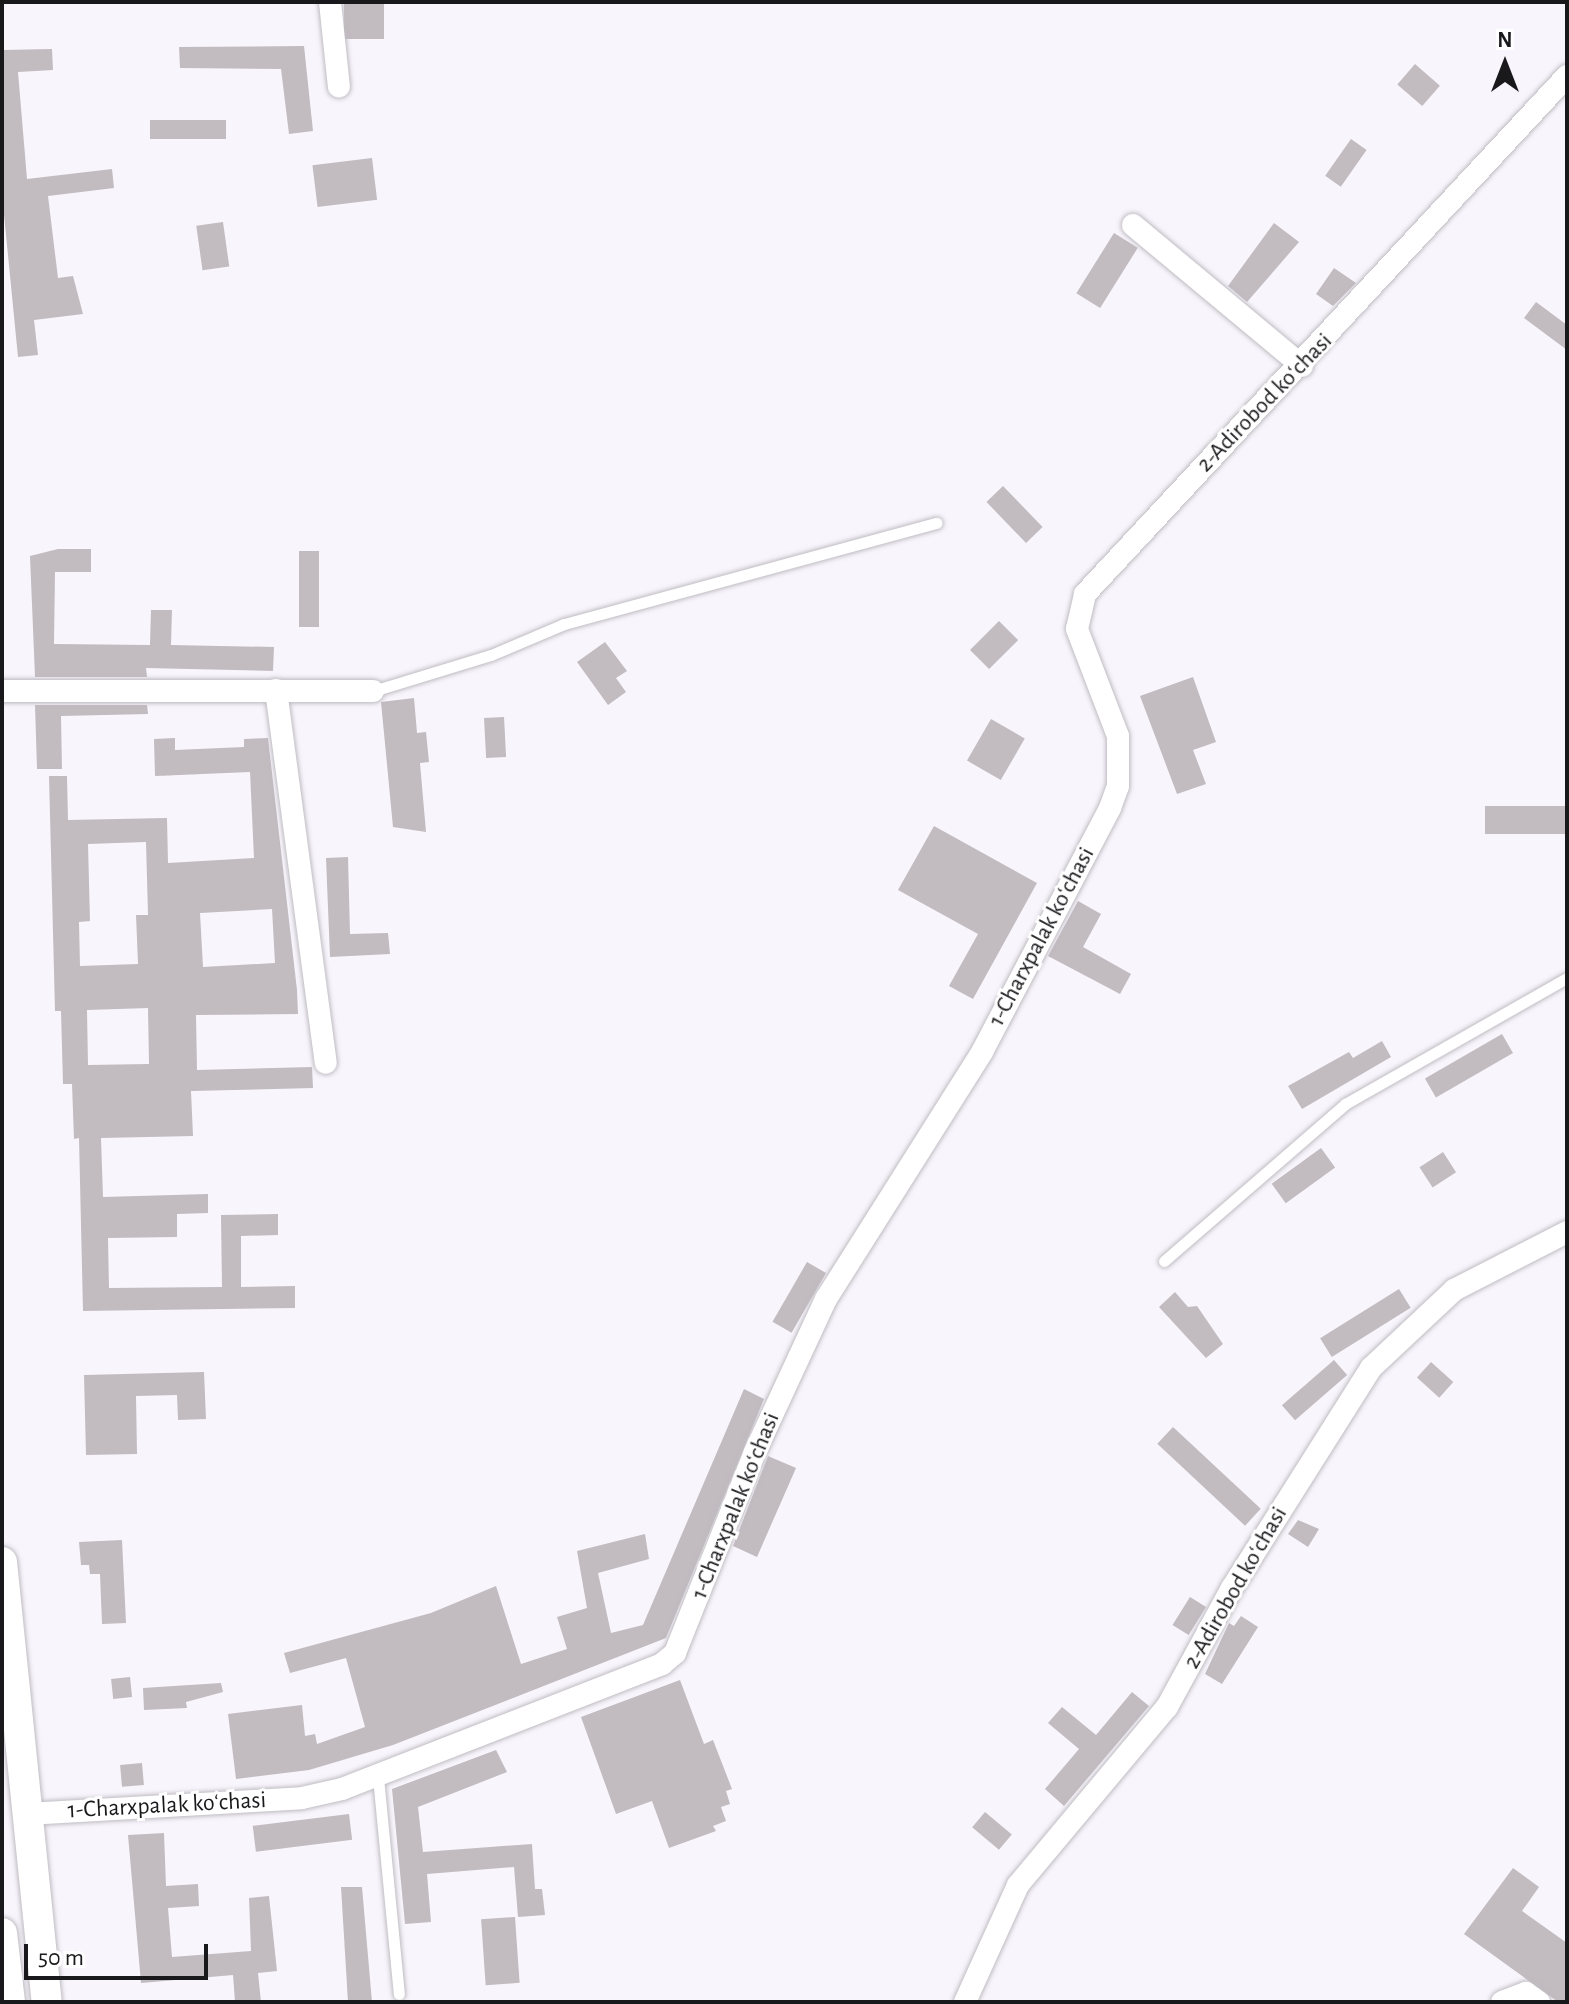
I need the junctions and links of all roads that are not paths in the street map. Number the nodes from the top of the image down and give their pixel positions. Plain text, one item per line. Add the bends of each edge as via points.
1 (330, 2) edge
2 (1567, 76) edge
3 (339, 87) dead end
4 (1133, 225) dead end
5 (1302, 366) junction
6 (937, 523) dead end
7 (276, 690) junction
8 (2, 691) edge
9 (373, 691) joint
10 (1120, 767) joint
11 (1567, 978) edge
12 (326, 1063) dead end
13 (1567, 1232) edge
14 (1164, 1261) dead end
15 (2, 1562) edge
16 (378, 1777) junction
17 (27, 1814) junction
18 (2, 1933) edge
19 (399, 1994) dead end
20 (10, 2002) edge
21 (47, 2002) edge
22 (965, 2002) edge
23 (1502, 2002) edge
24 (1539, 2002) edge

1 - 3 street
2 - 5 street, 2-Adirobod koʻchasi
4 - 5 street
5 - 10 street, 2-Adirobod koʻchasi via 1085,594 1077,629 1109,708
6 - 9 lane via 564,624 491,655
7 - 8 street
7 - 9 street
7 - 12 street
10 - 16 street, 1-Charxpalak koʻchasi via 1110,808 982,1052 826,1299 755,1452 675,1653 662,1664
11 - 14 lane via 1345,1104
13 - 22 street, 2-Adirobod koʻchasi via 1454,1290 1371,1368 1232,1588 1167,1707 1018,1885
15 - 17 main road
16 - 17 street, 1-Charxpalak koʻchasi via 302,1798
16 - 19 lane
17 - 21 main road
18 - 20 main road
23 - 24 street via 1526,1993

